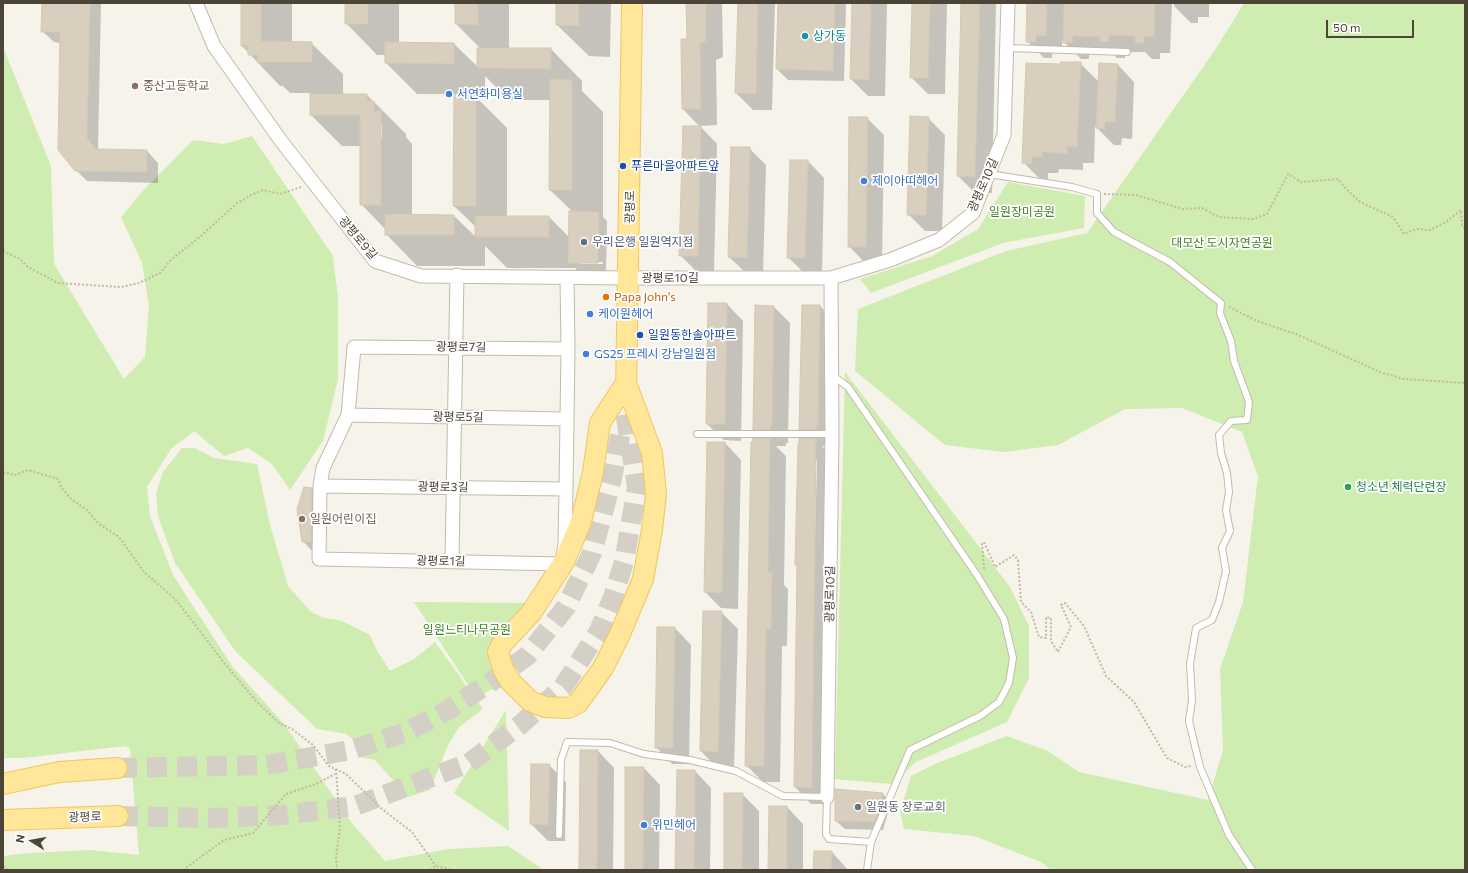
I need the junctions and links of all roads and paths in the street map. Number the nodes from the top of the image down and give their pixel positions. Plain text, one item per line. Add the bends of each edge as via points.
1 (632, 3) edge
2 (1008, 3) edge
3 (197, 5) edge
4 (1008, 48) junction
5 (1127, 52) dead end
6 (989, 174) junction
7 (313, 182) junction
8 (1097, 194) junction
9 (1465, 228) edge
10 (3, 251) edge
11 (457, 275) junction
12 (567, 278) junction
13 (629, 278) junction
14 (831, 278) junction
15 (1221, 303) junction
16 (456, 347) junction
17 (568, 349) junction
18 (832, 375) junction
19 (626, 383) junction
20 (1465, 383) edge
21 (625, 411) tunnel mouth
22 (348, 415) junction
23 (454, 417) junction
24 (567, 419) junction
25 (697, 434) dead end
26 (832, 434) junction
27 (3, 472) edge
28 (320, 486) junction
29 (454, 487) junction
30 (566, 489) junction
31 (452, 561) junction
32 (977, 575) junction
33 (1199, 765) junction
34 (117, 768) tunnel mouth
35 (336, 769) junction
36 (59, 772) junction
37 (335, 774) junction
38 (3, 775) edge
39 (3, 784) edge
40 (827, 797) junction
41 (118, 816) tunnel mouth
42 (52, 819) junction
43 (3, 820) edge
44 (3, 832) edge
45 (559, 836) dead end
46 (871, 842) junction
47 (3, 866) edge
48 (436, 866) junction
49 (9, 870) edge
50 (183, 870) edge
51 (337, 870) edge
52 (430, 870) edge
53 (453, 870) edge
54 (867, 870) edge
55 (1252, 870) edge

1 - 13 main road, 광평로
2 - 4 street, 광평로10길
3 - 7 street, 광평로9길 via 214,46
4 - 5 lane
4 - 6 street, 광평로10길 via 1004,135
6 - 8 lane via 1072,187
6 - 14 street, 광평로10길 via 973,214 939,240 890,260
7 - 10 path via 280,194 263,190 251,195 236,204 172,259 160,273 139,283 121,287 58,283
7 - 11 street, 광평로9길 via 375,261 421,276
8 - 9 path via 1136,195 1182,209 1202,208 1219,217 1253,219 1267,214 1288,174 1301,182 1338,179 1360,202 1393,217 1404,234 1416,229 1430,230 1461,210 1462,226
8 - 15 lane via 1097,213 1114,232 1170,262
11 - 12 street, 광평로9길
11 - 16 street
12 - 13 street, 광평로9길
12 - 17 street
13 - 14 street, 광평로10길
13 - 19 main road, 광평로
14 - 18 street, 광평로10길
15 - 20 path via 1257,321 1296,334 1380,372 1403,379
15 - 33 lane via 1220,313 1231,341 1234,361 1250,402 1247,420 1232,421 1219,435 1230,492 1226,510 1230,531 1222,548 1226,571 1219,602 1212,620 1196,628 1190,664 1190,721
16 - 17 street, 광평로7길
16 - 22 street, 광평로7길 via 354,346
16 - 23 street
17 - 24 street
18 - 26 street, 광평로10길
18 - 32 lane via 848,387
19 - 19 main road via 600,422 593,472 581,522 564,562 532,613 502,644 498,652 510,681 530,701 545,707 568,708 578,703 603,668 635,602 642,579 656,494 652,453
19 - 21 main road, 광평로
22 - 23 street, 광평로5길
22 - 28 street via 323,468
23 - 24 street, 광평로5길
23 - 29 street
24 - 30 street
25 - 26 lane
26 - 40 street, 광평로10길
27 - 35 path via 15,475 28,470 58,479 71,499 99,524 119,537 144,572 176,600 257,702 279,723 292,729 313,745 329,766
28 - 29 street, 광평로3길
28 - 31 street, 광평로1길 via 319,559
29 - 30 street, 광평로3길
29 - 31 street
30 - 31 street, 광평로1길 via 562,564
32 - 33 path via 985,568 982,544 984,542 994,567 1014,555 1018,560 1022,602 1031,612 1039,637 1046,638 1046,617 1050,618 1051,641 1058,652 1071,627 1061,605 1065,603 1084,626 1106,676 1134,702 1167,758 1185,767
32 - 46 lane via 1004,619 1013,658 1009,683 999,702 980,716 910,750
33 - 55 lane via 1229,835
34 - 36 main road
35 - 37 path
35 - 48 path via 346,774 382,809 412,832
36 - 38 main road
36 - 39 main road
37 - 50 path via 316,784 286,794 253,833 224,840
37 - 51 path via 340,806
40 - 45 lane via 783,796 736,771 690,760 644,754 610,744 566,742 561,760
40 - 46 lane, 광평로10길 via 826,834 829,839
41 - 42 main road, 광평로
42 - 43 main road, 광평로
42 - 44 main road
46 - 54 lane
47 - 49 path
48 - 52 path
48 - 53 path

